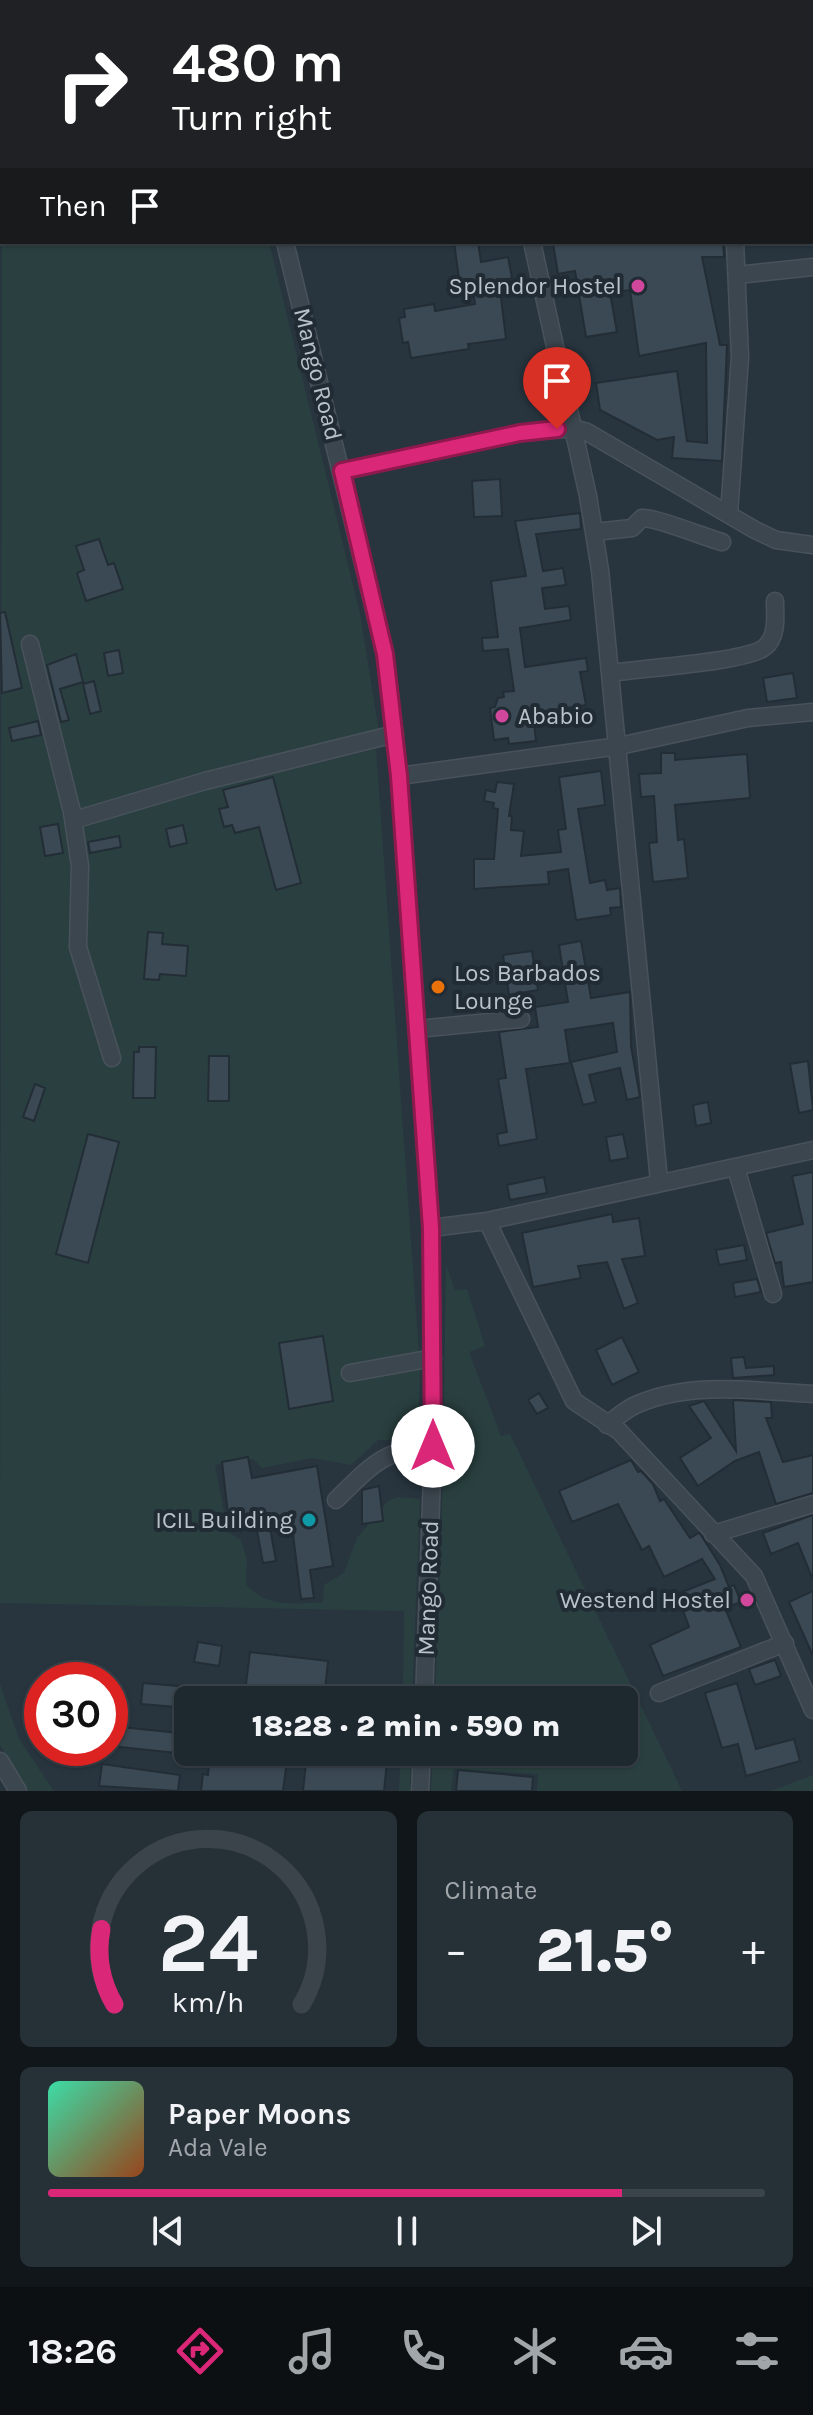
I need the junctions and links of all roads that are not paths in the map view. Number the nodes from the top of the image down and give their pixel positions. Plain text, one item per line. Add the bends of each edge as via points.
1 (285, 244) edge
2 (532, 244) edge
3 (735, 244) edge
4 (813, 267) edge
5 (737, 275) junction
6 (573, 428) junction
7 (342, 471) junction
8 (729, 514) junction
9 (594, 532) junction
10 (722, 542) dead end
11 (813, 545) edge
12 (775, 601) dead end
13 (30, 644) dead end
14 (612, 673) junction
15 (813, 712) edge
16 (395, 734) junction
17 (619, 746) junction
18 (399, 776) junction
19 (74, 820) junction
20 (521, 1019) dead end
21 (417, 1029) junction
22 (112, 1058) dead end
23 (813, 1150) edge
24 (736, 1168) junction
25 (659, 1181) junction
26 (487, 1221) junction
27 (431, 1228) junction
28 (773, 1294) dead end
29 (433, 1358) junction
30 (350, 1373) dead end
31 (813, 1394) edge
32 (607, 1425) junction
33 (433, 1446) junction
34 (336, 1500) dead end
35 (813, 1504) edge
36 (713, 1534) junction
37 (785, 1643) junction
38 (424, 1686) edge
39 (659, 1693) dead end
40 (813, 1710) edge
41 (0, 1761) edge
42 (421, 1766) edge
43 (18, 1791) edge
44 (420, 1791) edge

1 - 7 street, Mango Road
2 - 6 street
3 - 5 street
4 - 5 street
5 - 8 street via 740,357
6 - 7 street via 520,433
6 - 8 street
6 - 9 street
7 - 16 street, Mango Road via 385,654
8 - 11 street via 776,540
9 - 10 street via 632,528 650,517
9 - 14 street
12 - 14 street via 776,628 766,647 744,656
13 - 19 street
14 - 17 street
15 - 17 street via 708,725
16 - 18 street, Mango Road
16 - 19 street
17 - 18 street
17 - 25 street
18 - 21 street, Mango Road
19 - 22 street via 80,866 78,947
20 - 21 street
21 - 27 street, Mango Road
23 - 24 street
24 - 25 street
24 - 28 street
25 - 26 street
26 - 27 street
26 - 32 street via 574,1401
27 - 29 street, Mango Road
29 - 30 street
29 - 33 street, Mango Road
31 - 32 street via 675,1393 637,1404
32 - 36 street via 619,1431
33 - 34 street via 404,1448 377,1460
33 - 38 street, Mango Road
35 - 36 street
36 - 37 street via 754,1576
37 - 39 street
37 - 40 street
41 - 43 street
42 - 44 street

